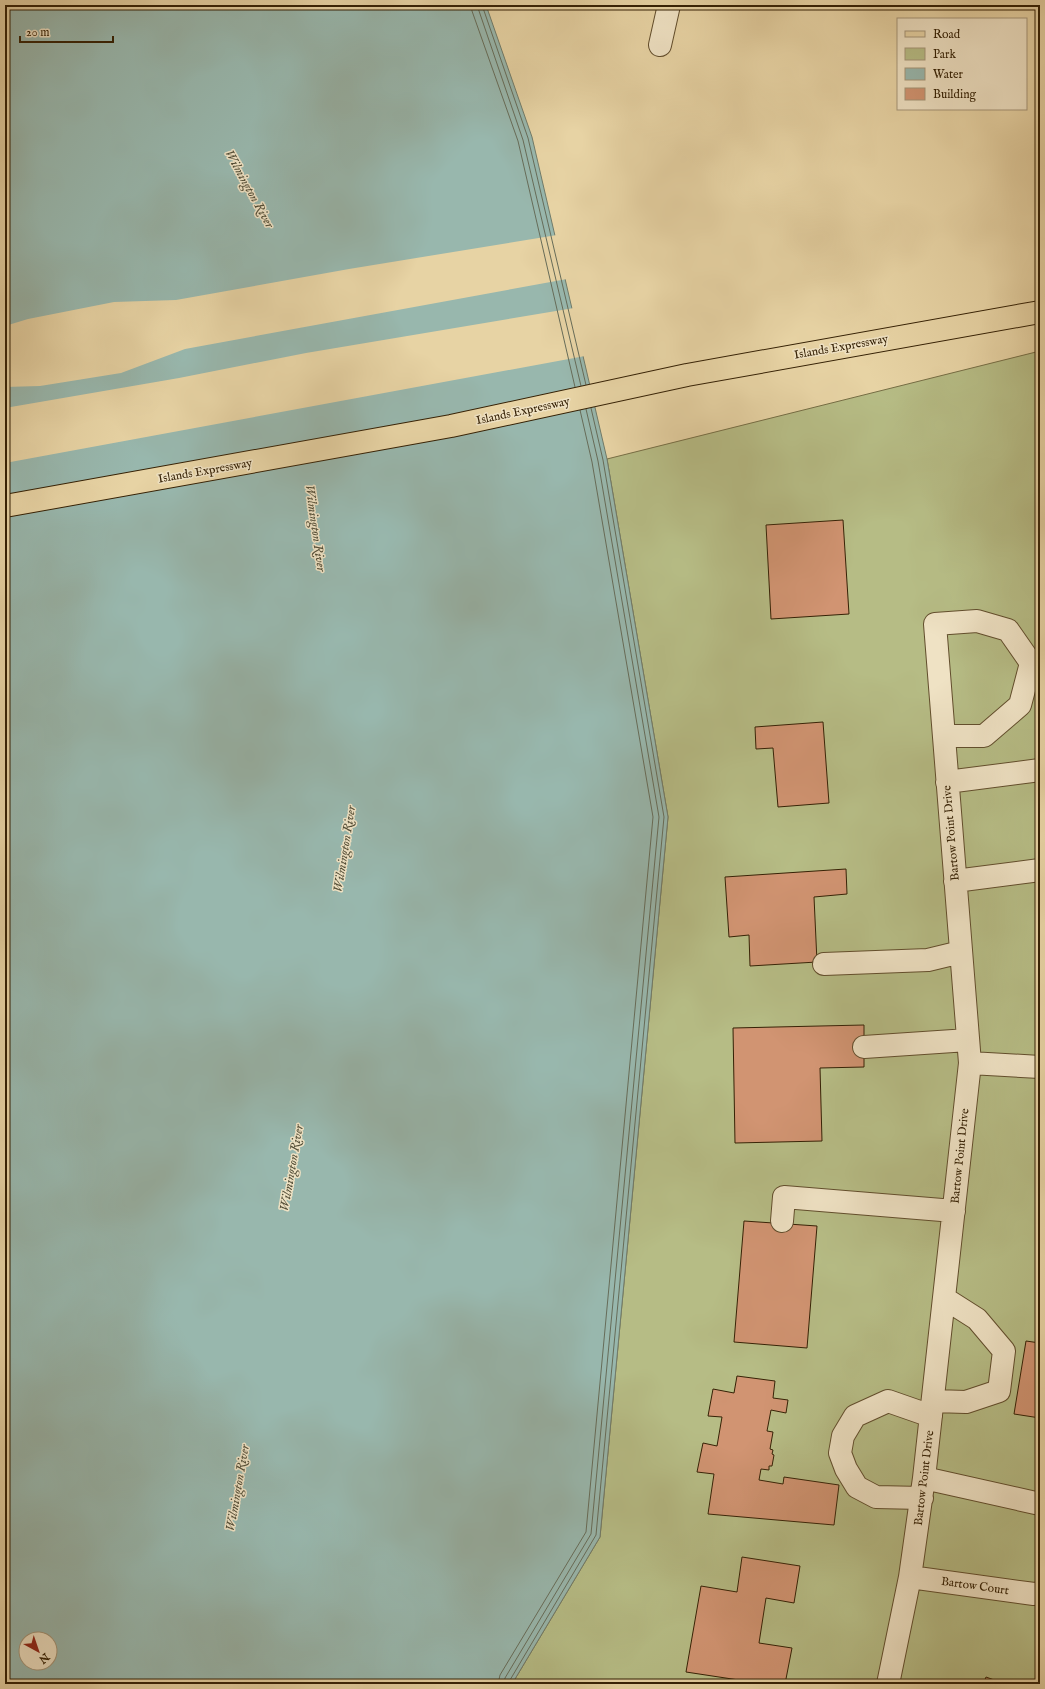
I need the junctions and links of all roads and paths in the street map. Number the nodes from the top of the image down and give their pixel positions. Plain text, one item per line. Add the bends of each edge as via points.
1 (669, 5) edge
2 (660, 45) dead end
3 (1040, 312) edge
4 (5, 506) edge
5 (944, 736) junction
6 (1040, 770) edge
7 (947, 782) junction
8 (1040, 870) edge
9 (955, 881) junction
10 (961, 952) junction
11 (824, 964) dead end
12 (968, 1040) junction
13 (864, 1047) dead end
14 (970, 1063) junction
15 (1040, 1067) edge
16 (954, 1211) junction
17 (782, 1221) dead end
18 (944, 1298) junction
19 (932, 1408) junction
20 (923, 1488) junction
21 (1040, 1504) edge
22 (910, 1577) junction
23 (1040, 1593) edge
24 (888, 1684) edge

1 - 2 street
3 - 4 main road, Islands Expressway via 687,375 451,426
5 - 5 street, Bartow Point Drive via 935,624 977,621 1008,630 1031,663 1020,704 984,736
5 - 7 street, Bartow Point Drive
6 - 7 street
7 - 9 street, Bartow Point Drive
8 - 9 street
9 - 10 street, Bartow Point Drive
10 - 11 street via 928,960
10 - 12 street, Bartow Point Drive
12 - 13 street
12 - 14 street, Bartow Point Drive
14 - 15 street
14 - 16 street, Bartow Point Drive
16 - 17 street via 784,1197
16 - 18 street, Bartow Point Drive
18 - 19 street, Bartow Point Drive
18 - 19 street via 977,1319 1004,1351 1000,1391 966,1402
19 - 20 street, Bartow Point Drive
19 - 20 street via 888,1401 855,1416 843,1436 840,1453 857,1487 876,1497
20 - 21 street
20 - 22 street, Bartow Point Drive
22 - 23 street, Bartow Court
22 - 24 street, Bartow Point Drive

